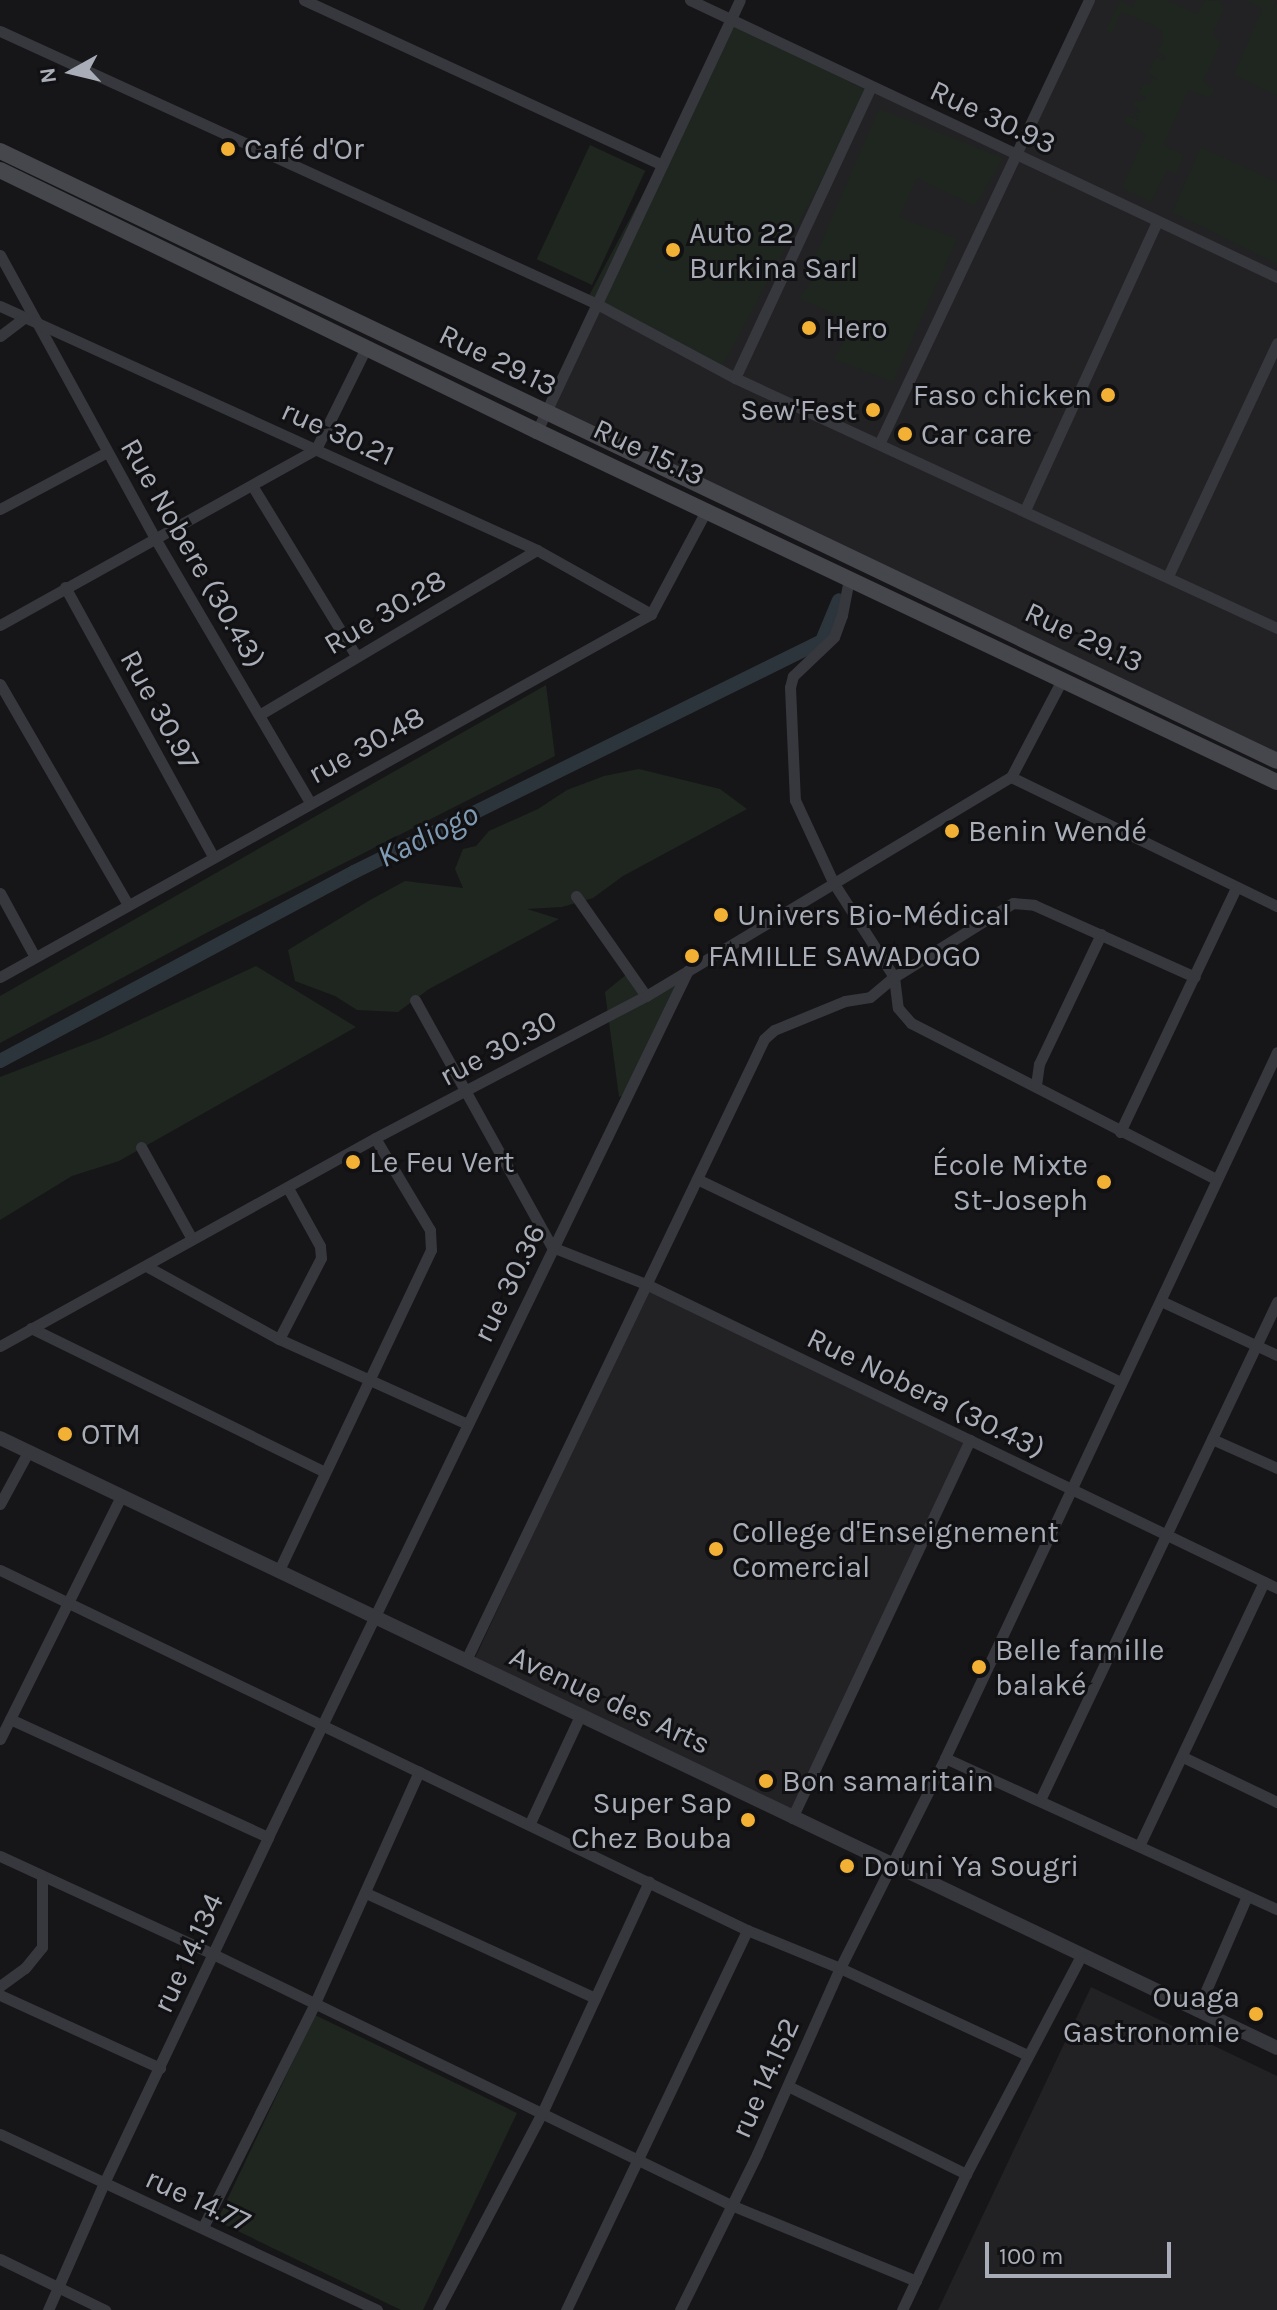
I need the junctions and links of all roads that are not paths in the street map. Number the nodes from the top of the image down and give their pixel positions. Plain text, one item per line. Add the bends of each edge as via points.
1 (304, 0) edge
2 (690, 0) edge
3 (740, 0) edge
4 (1089, 0) edge
5 (731, 19) junction
6 (0, 31) edge
7 (871, 87) junction
8 (0, 151) edge
9 (1018, 155) junction
10 (662, 165) junction
11 (0, 170) edge
12 (1157, 222) junction
13 (0, 255) edge
14 (1277, 277) edge
15 (597, 304) junction
16 (0, 306) edge
17 (24, 318) junction
18 (38, 325) junction
19 (0, 336) edge
20 (1277, 343) edge
21 (366, 348) junction
22 (735, 378) junction
23 (546, 414) junction
24 (537, 431) junction
25 (880, 442) junction
26 (316, 449) junction
27 (107, 452) junction
28 (253, 487) junction
29 (0, 509) edge
30 (707, 509) junction
31 (1025, 510) junction
32 (156, 540) junction
33 (537, 550) junction
34 (1168, 576) junction
35 (849, 579) junction
36 (65, 587) junction
37 (651, 614) junction
38 (0, 625) edge
39 (1277, 628) edge
40 (356, 656) junction
41 (1062, 680) junction
42 (0, 684) edge
43 (259, 715) junction
44 (1277, 761) edge
45 (1011, 777) junction
46 (1277, 782) edge
47 (310, 803) junction
48 (213, 856) junction
49 (833, 882) junction
50 (1236, 888) junction
51 (0, 893) edge
52 (576, 896) dead end
53 (128, 905) junction
54 (1277, 906) edge
55 (1101, 934) junction
56 (35, 957) junction
57 (688, 970) junction
58 (0, 977) edge
59 (894, 977) junction
60 (1195, 977) junction
61 (646, 996) junction
62 (415, 1000) dead end
63 (1277, 1052) edge
64 (1036, 1085) junction
65 (467, 1092) junction
66 (1120, 1132) junction
67 (375, 1138) junction
68 (141, 1147) dead end
69 (697, 1179) junction
70 (1216, 1179) junction
71 (288, 1188) junction
72 (192, 1239) junction
73 (552, 1247) junction
74 (146, 1266) junction
75 (648, 1285) junction
76 (1161, 1301) junction
77 (1277, 1302) edge
78 (31, 1328) junction
79 (279, 1339) junction
80 (1256, 1345) junction
81 (0, 1346) edge
82 (1277, 1355) edge
83 (371, 1379) junction
84 (1120, 1382) junction
85 (467, 1424) junction
86 (0, 1438) edge
87 (1212, 1439) junction
88 (970, 1440) junction
89 (28, 1452) junction
90 (1277, 1468) edge
91 (325, 1472) junction
92 (1071, 1491) junction
93 (121, 1496) junction
94 (0, 1504) edge
95 (1167, 1537) junction
96 (0, 1570) edge
97 (279, 1570) junction
98 (1264, 1582) junction
99 (1277, 1588) edge
100 (68, 1604) junction
101 (376, 1618) junction
102 (466, 1660) junction
103 (580, 1716) junction
104 (10, 1719) junction
105 (323, 1724) junction
106 (0, 1739) edge
107 (1183, 1757) junction
108 (945, 1758) junction
109 (419, 1771) junction
110 (1040, 1800) junction
111 (1277, 1802) edge
112 (792, 1818) junction
113 (530, 1823) junction
114 (268, 1837) junction
115 (1140, 1844) junction
116 (0, 1856) edge
117 (891, 1864) junction
118 (42, 1876) junction
119 (649, 1881) junction
120 (366, 1893) junction
121 (1247, 1896) junction
122 (1277, 1909) edge
123 (747, 1930) junction
124 (215, 1955) junction
125 (1081, 1956) junction
126 (840, 1968) junction
127 (0, 1986) edge
128 (0, 1995) edge
129 (595, 1998) junction
130 (314, 2005) junction
131 (1197, 2011) junction
132 (1277, 2048) edge
133 (1027, 2055) junction
134 (160, 2068) junction
135 (788, 2086) junction
136 (542, 2113) junction
137 (0, 2134) edge
138 (636, 2158) junction
139 (966, 2174) junction
140 (104, 2183) junction
141 (731, 2205) junction
142 (203, 2227) junction
143 (0, 2259) edge
144 (916, 2281) junction
145 (58, 2287) junction
146 (371, 2309) edge
147 (48, 2310) edge
148 (105, 2310) edge
149 (438, 2310) edge
150 (566, 2310) edge
151 (680, 2310) edge
152 (902, 2310) edge

1 - 10 street
2 - 5 street, Rue 30.93
3 - 5 street
4 - 9 street
5 - 7 street, Rue 30.93
5 - 10 street
6 - 15 street
7 - 9 street, Rue 30.93
7 - 22 street
8 - 23 main road, Rue 29.13
9 - 12 street, Rue 30.93
9 - 25 street
10 - 15 street
11 - 21 main road, Rue 15.13
12 - 14 street, Rue 30.93
12 - 31 street
13 - 18 street, Rue Nobere (30.43)
15 - 22 street
15 - 23 street
16 - 17 street, rue 30.21
17 - 18 street, rue 30.21
17 - 19 street
18 - 26 street, rue 30.21
18 - 27 street, Rue Nobere (30.43)
20 - 34 street
21 - 24 main road, Rue 15.13
21 - 26 street
22 - 25 street
23 - 24 street
23 - 44 main road, Rue 29.13
24 - 30 main road, Rue 15.13
25 - 31 street
26 - 28 street
26 - 33 street, rue 30.21
27 - 29 street
27 - 32 street, Rue Nobere (30.43)
28 - 32 street
28 - 40 street
30 - 35 main road, Rue 15.13
30 - 37 street
31 - 34 street
32 - 36 street
32 - 43 street, Rue Nobere (30.43)
33 - 37 street, rue 30.21
33 - 40 street, Rue 30.28
34 - 39 street
35 - 41 main road, Rue 15.13
35 - 49 street via 834,637 793,676 790,687 795,800
36 - 38 street
36 - 48 street, Rue 30.97
37 - 47 street, rue 30.48
40 - 43 street, Rue 30.28
41 - 45 street
41 - 46 main road, Rue 15.13
42 - 53 street
43 - 47 street, Rue Nobere (30.43)
45 - 49 street, rue 30.30
45 - 50 street
47 - 48 street, rue 30.48
48 - 53 street, rue 30.48
49 - 57 street, rue 30.30
49 - 59 street
50 - 54 street
50 - 60 street
51 - 56 street
52 - 61 street
53 - 56 street, rue 30.48
55 - 59 street via 1034,905 1013,903
55 - 60 street
55 - 64 street via 1039,1064
56 - 58 street, rue 30.48
57 - 61 street, rue 30.30
57 - 73 street, rue 30.36
59 - 64 street via 898,1008 911,1023
59 - 69 street via 870,997 845,1001 764,1039
60 - 66 street
61 - 65 street, rue 30.30
62 - 65 street
63 - 70 street, rue 14.152
64 - 66 street
65 - 67 street, rue 30.30
65 - 73 street
66 - 70 street
67 - 71 street, rue 30.30
67 - 83 street via 430,1230 431,1250
68 - 72 street
69 - 75 street
69 - 84 street
70 - 76 street, rue 14.152
71 - 72 street, rue 30.30
71 - 79 street via 320,1246 321,1258
72 - 74 street, rue 30.30
73 - 75 street, Rue Nobera (30.43)
73 - 85 street, rue 30.36
74 - 78 street, rue 30.30
74 - 79 street
75 - 88 street, Rue Nobera (30.43)
75 - 102 street
76 - 80 street
76 - 84 street, rue 14.152
77 - 80 street
78 - 81 street, rue 30.30
78 - 91 street
79 - 83 street
80 - 82 street
80 - 87 street
83 - 85 street
83 - 91 street
84 - 92 street, rue 14.152
85 - 101 street, rue 30.36
86 - 89 street, Avenue des Arts
87 - 90 street
87 - 95 street
88 - 92 street, Rue Nobera (30.43)
88 - 112 street
89 - 93 street, Avenue des Arts
89 - 94 street
91 - 97 street
92 - 95 street, Rue Nobera (30.43)
92 - 108 street, rue 14.152
93 - 97 street, Avenue des Arts
93 - 100 street
95 - 98 street, Rue Nobera (30.43)
95 - 110 street
96 - 100 street
97 - 101 street, Avenue des Arts
98 - 99 street, Rue Nobera (30.43)
98 - 107 street
100 - 104 street
100 - 105 street
101 - 102 street, Avenue des Arts
101 - 105 street, rue 14.134
102 - 103 street, Avenue des Arts
103 - 112 street, Avenue des Arts
103 - 113 street
104 - 106 street
104 - 114 street
105 - 109 street
105 - 114 street, rue 14.134
107 - 111 street
107 - 115 street
108 - 110 street
108 - 117 street, rue 14.152
109 - 113 street
109 - 120 street
110 - 115 street
112 - 117 street, Avenue des Arts
113 - 119 street
114 - 124 street, rue 14.134
115 - 121 street
116 - 118 street
117 - 125 street, Avenue des Arts
117 - 126 street, rue 14.152
118 - 124 street
118 - 127 street via 42,1947
119 - 123 street
119 - 129 street
120 - 129 street
120 - 130 street
121 - 122 street
121 - 131 street
123 - 126 street
123 - 138 street
124 - 130 street
124 - 134 street, rue 14.134
125 - 131 street, Avenue des Arts
125 - 133 street
126 - 133 street
126 - 135 street, rue 14.152
128 - 134 street
129 - 136 street
130 - 136 street
130 - 142 street
131 - 132 street, Avenue des Arts
133 - 139 street
134 - 140 street, rue 14.134
135 - 139 street
135 - 141 street, rue 14.152
136 - 138 street
136 - 149 street
137 - 140 street, rue 14.77
138 - 141 street
138 - 150 street
139 - 144 street
140 - 142 street, rue 14.77
140 - 145 street, rue 14.134
141 - 144 street
141 - 151 street, rue 14.152
142 - 146 street, rue 14.77
143 - 145 street
144 - 152 street
145 - 147 street, rue 14.134
145 - 148 street

